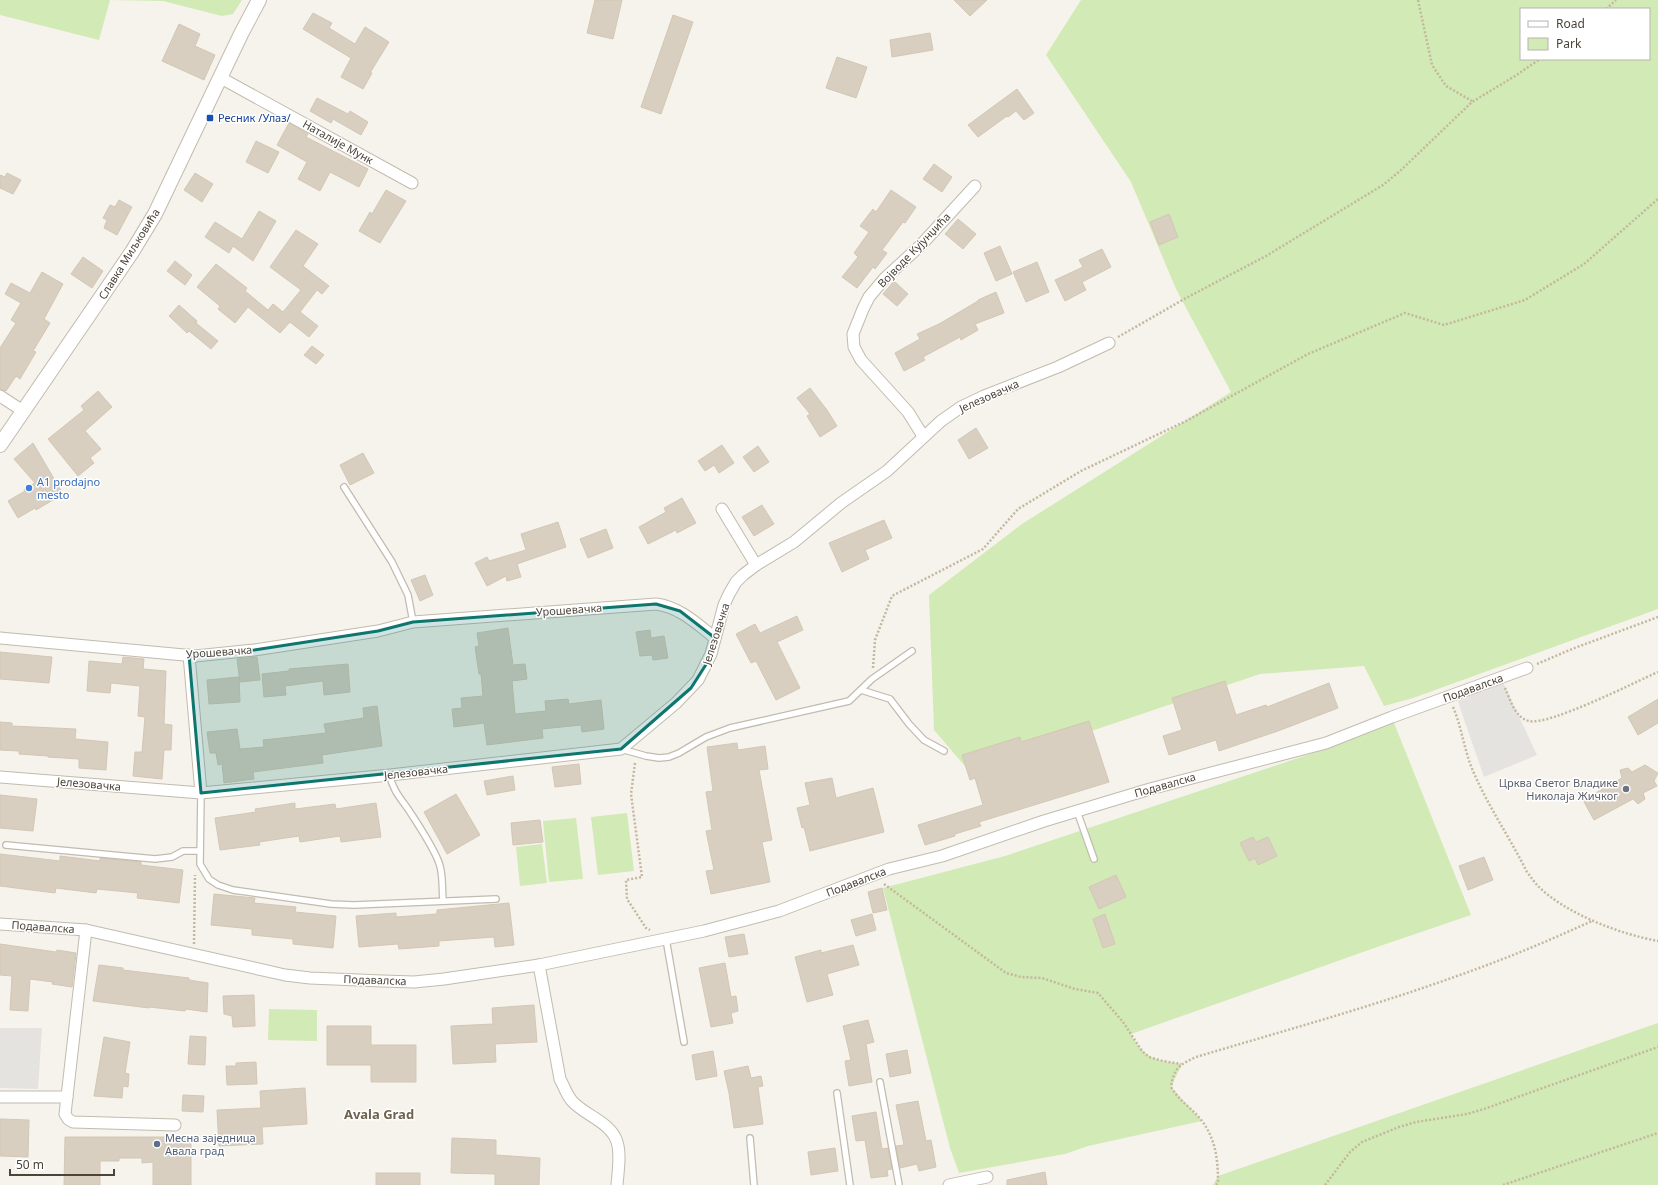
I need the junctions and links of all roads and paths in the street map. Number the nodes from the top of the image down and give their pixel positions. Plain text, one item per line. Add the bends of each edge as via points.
1 (1418, 0) edge
2 (1616, 0) edge
3 (256, 2) edge
4 (1607, 8) edge
5 (1539, 60) edge
6 (221, 78) junction
7 (1472, 102) junction
8 (412, 184) dead end
9 (975, 186) dead end
10 (1658, 199) edge
11 (1109, 343) joint
12 (0, 396) edge
13 (23, 411) junction
14 (924, 436) junction
15 (0, 445) edge
16 (344, 487) dead end
17 (722, 509) dead end
18 (756, 565) junction
19 (1658, 617) edge
20 (412, 622) junction
21 (0, 638) edge
22 (715, 638) junction
23 (912, 651) dead end
24 (189, 655) junction
25 (1527, 668) joint
26 (1658, 672) edge
27 (1501, 678) junction
28 (872, 679) junction
29 (861, 690) junction
30 (1449, 697) junction
31 (621, 749) junction
32 (944, 751) dead end
33 (637, 754) junction
34 (390, 775) junction
35 (0, 777) edge
36 (201, 793) junction
37 (1077, 812) junction
38 (6, 845) dead end
39 (199, 851) junction
40 (1094, 859) dead end
41 (871, 875) junction
42 (195, 890) dead end
43 (496, 899) dead end
44 (443, 900) junction
45 (1592, 921) junction
46 (0, 924) edge
47 (86, 930) junction
48 (666, 939) junction
49 (1658, 941) edge
50 (194, 954) junction
51 (539, 965) junction
52 (684, 1042) dead end
53 (1658, 1047) edge
54 (1182, 1064) junction
55 (880, 1082) dead end
56 (837, 1093) dead end
57 (0, 1097) edge
58 (67, 1097) junction
59 (176, 1126) dead end
60 (1658, 1133) edge
61 (750, 1138) dead end
62 (987, 1177) dead end
63 (617, 1185) edge
64 (754, 1185) edge
65 (850, 1185) edge
66 (899, 1185) edge
67 (949, 1185) edge
68 (1216, 1185) edge
69 (1325, 1185) edge
70 (1503, 1185) edge

1 - 7 path via 1432,65 1446,86
2 - 4 path
3 - 6 street, Славка Миљковића
5 - 7 path
6 - 8 street, Наталије Мунк
6 - 13 street, Славка Миљковића via 136,246
7 - 11 path via 1400,172 1383,185 1266,256 1186,298
9 - 14 street, Војводе Кујунџића via 921,245 884,278 863,308 854,334 854,347 861,360 908,412
10 - 28 path via 1584,264 1525,300 1444,325 1406,313 1308,354 1186,421 1081,471 1024,505 983,550 892,596 875,640
11 - 14 street, Јелезовачка via 972,402 951,414
12 - 13 street
13 - 15 street, Славка Миљковића
14 - 18 street, Јелезовачка via 899,461 841,503 794,542
16 - 20 lane via 392,562 408,595
17 - 18 street
18 - 22 street, Јелезовачка via 736,582 729,594
19 - 25 path
20 - 22 street, Урошевачка via 656,604 680,611
20 - 24 street, Урошевачка via 378,631 254,650
21 - 24 street, Урошевачка
22 - 31 street, Јелезовачка via 707,663 691,688
23 - 28 lane
24 - 36 street
25 - 27 street, Подавалска
26 - 27 path via 1566,713 1538,721 1529,721 1519,715 1512,706
27 - 30 street, Подавалска
28 - 29 lane
29 - 32 lane via 890,699 924,740
29 - 33 lane via 849,701 724,730 670,757
30 - 37 street, Подавалска via 1326,743 1150,789
30 - 45 path via 1460,722 1473,772 1527,872 1538,886 1555,900
31 - 33 lane
31 - 34 street, Јелезовачка
33 - 48 path via 631,794 642,877 626,880 627,899 646,928
34 - 36 street, Јелезовачка
34 - 44 lane via 396,792 438,862
35 - 36 street, Јелезовачка
36 - 39 lane
37 - 40 lane
37 - 41 street, Подавалска via 942,856
38 - 39 lane via 155,859 172,857 183,851
39 - 44 lane via 200,864 207,877 218,885 232,890 354,906
41 - 48 street, Подавалска via 779,911
41 - 54 path via 1006,973 1042,978 1075,989 1098,993 1149,1057
42 - 50 path
43 - 44 lane
45 - 49 path via 1641,938
45 - 54 path via 1536,946 1457,976 1305,1026 1196,1057
46 - 47 street, Подавалска
47 - 50 street, Подавалска
47 - 58 street, Подавалска
48 - 51 street, Подавалска
48 - 52 lane
50 - 51 street, Подавалска via 285,975 382,981 414,982 444,979
51 - 63 street via 560,1079 572,1102 613,1133 618,1149
53 - 69 path via 1484,1109 1416,1122 1376,1136 1362,1142 1350,1152
54 - 68 path via 1174,1073 1171,1087 1178,1098 1202,1121 1213,1140 1218,1163
55 - 66 lane
56 - 65 lane
57 - 58 street
58 - 59 street, Подавалска via 65,1114 73,1122
60 - 70 path
61 - 64 lane
62 - 67 street

